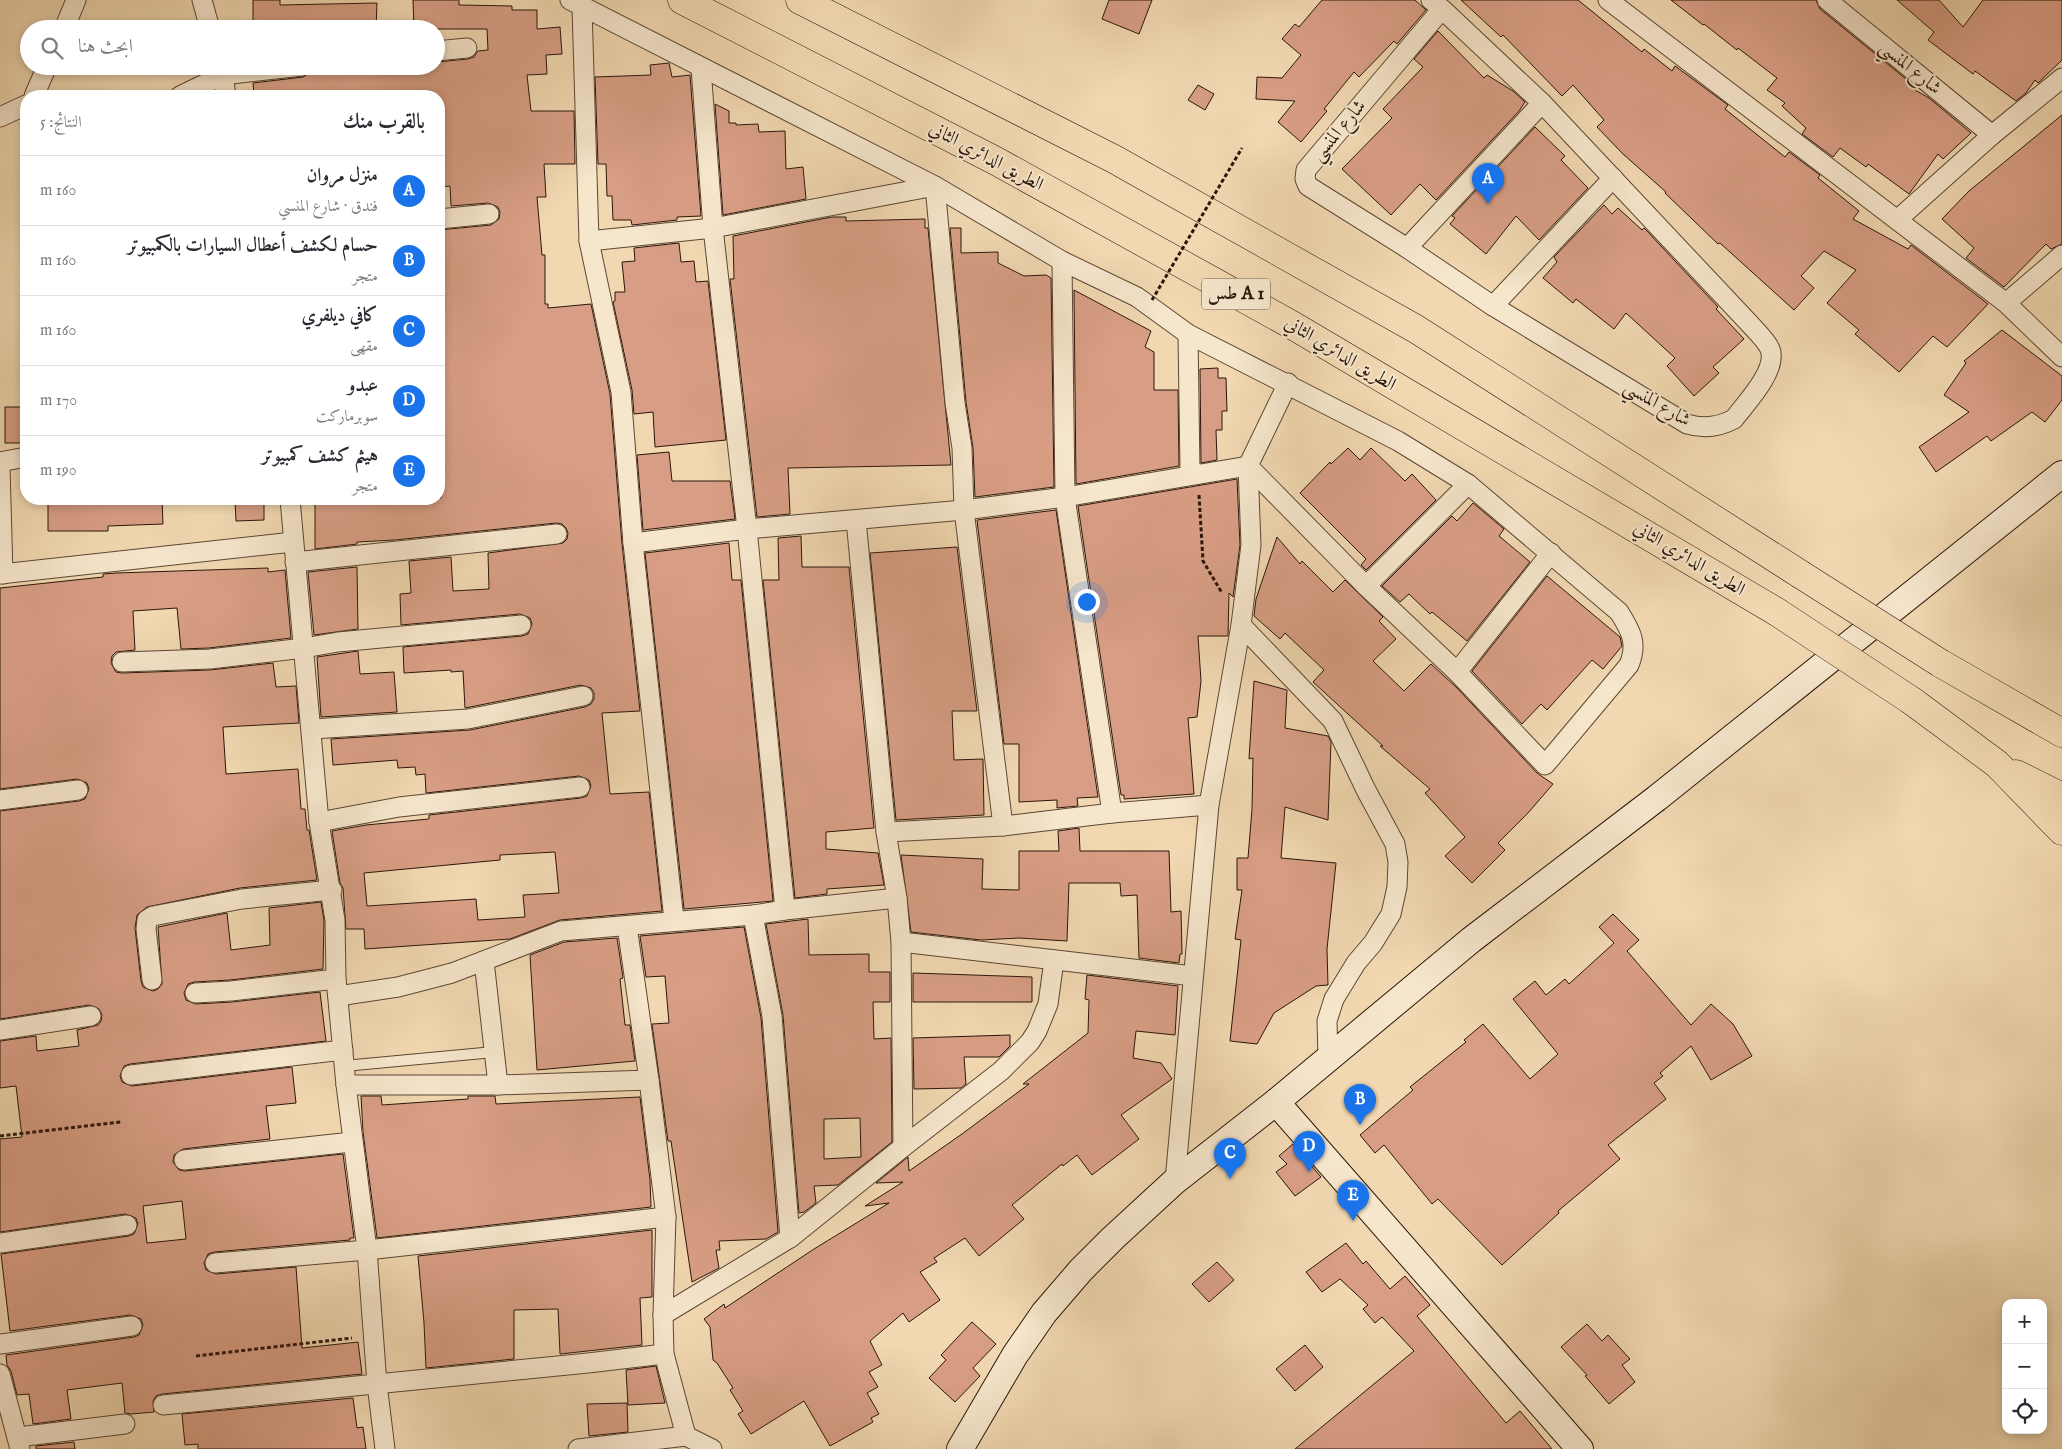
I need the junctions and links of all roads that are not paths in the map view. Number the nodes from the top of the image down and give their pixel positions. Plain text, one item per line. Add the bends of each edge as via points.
1 (76, 0) edge
2 (202, 0) edge
3 (682, 0) edge
4 (800, 0) edge
5 (1608, 0) edge
6 (1827, 0) edge
7 (576, 3) edge
8 (1436, 4) edge
9 (68, 20) edge
10 (208, 20) edge
11 (468, 48) dead end
12 (445, 50) edge
13 (701, 68) junction
14 (43, 75) edge
15 (215, 75) edge
16 (223, 75) edge
17 (2062, 78) edge
18 (37, 90) edge
19 (190, 90) edge
20 (225, 90) edge
21 (1542, 103) junction
22 (20, 108) edge
23 (0, 117) edge
24 (1992, 135) junction
25 (1613, 178) junction
26 (935, 186) junction
27 (489, 214) dead end
28 (445, 218) edge
29 (1897, 220) junction
30 (713, 228) junction
31 (589, 241) junction
32 (1407, 248) junction
33 (2062, 255) edge
34 (1062, 261) junction
35 (2006, 303) junction
36 (1492, 306) junction
37 (1188, 334) junction
38 (2062, 357) edge
39 (1288, 383) junction
40 (20, 458) edge
41 (0, 462) edge
42 (1248, 466) junction
43 (0, 467) edge
44 (1198, 474) junction
45 (2062, 474) edge
46 (1468, 484) junction
47 (1066, 498) junction
48 (291, 505) edge
49 (964, 510) junction
50 (856, 520) junction
51 (747, 529) junction
52 (557, 534) dead end
53 (294, 542) junction
54 (633, 544) junction
55 (1551, 553) junction
56 (295, 562) junction
57 (1, 574) edge
58 (1366, 586) junction
59 (521, 625) dead end
60 (1241, 625) junction
61 (304, 648) junction
62 (122, 662) dead end
63 (1457, 672) junction
64 (583, 696) dead end
65 (312, 729) junction
66 (2062, 733) edge
67 (1996, 764) junction
68 (580, 787) dead end
69 (78, 790) dead end
70 (2062, 797) edge
71 (0, 800) edge
72 (1209, 805) junction
73 (1112, 813) junction
74 (319, 822) junction
75 (1004, 826) junction
76 (2062, 831) edge
77 (886, 832) junction
78 (332, 890) junction
79 (897, 898) junction
80 (785, 910) junction
81 (752, 915) junction
82 (674, 920) junction
83 (626, 926) junction
84 (901, 942) junction
85 (1054, 960) junction
86 (484, 961) junction
87 (1193, 976) junction
88 (152, 980) dead end
89 (337, 988) junction
90 (195, 993) dead end
91 (92, 1016) dead end
92 (0, 1030) edge
93 (494, 1052) junction
94 (344, 1058) junction
95 (1328, 1058) junction
96 (131, 1075) dead end
97 (649, 1080) junction
98 (346, 1085) junction
99 (498, 1085) junction
100 (1276, 1102) junction
101 (352, 1142) junction
102 (903, 1147) junction
103 (184, 1160) dead end
104 (1175, 1181) junction
105 (666, 1216) junction
106 (127, 1225) dead end
107 (790, 1238) junction
108 (0, 1243) edge
109 (367, 1250) junction
110 (216, 1262) dead end
111 (663, 1315) junction
112 (132, 1326) dead end
113 (0, 1344) edge
114 (664, 1354) junction
115 (0, 1374) edge
116 (377, 1384) junction
117 (163, 1405) dead end
118 (125, 1424) dead end
119 (686, 1436) junction
120 (19, 1443) edge
121 (385, 1449) edge
122 (578, 1449) edge
123 (712, 1449) edge
124 (960, 1449) edge
125 (1580, 1449) edge

1 - 9 street
2 - 10 street
3 - 67 highway, الطريق الدائري الثاني / طس A 1, bridge via 996,161 1292,325 1776,612 1912,701
4 - 66 highway, طس A 1, bridge via 1114,159 1416,329 1940,663
5 - 29 street
6 - 24 street, شارع المنسي
7 - 13 street
7 - 31 street
8 - 21 street, شارع المنسي
8 - 32 street, شارع المنسي via 1304,176 1311,188
11 - 12 street
13 - 26 street
13 - 30 street
14 - 18 street
15 - 19 street
16 - 20 street
17 - 24 street
21 - 25 street, شارع المنسي
21 - 32 street
22 - 23 street
24 - 29 street
25 - 36 street
25 - 36 street, شارع المنسي via 1748,322 1770,350 1769,371 1734,419 1706,427 1687,424
26 - 30 street
26 - 34 street
26 - 49 street via 962,448
27 - 28 street
29 - 35 street
30 - 31 street
30 - 51 street
31 - 54 street via 621,392
32 - 36 street, شارع المنسي
33 - 35 street
34 - 37 street via 1137,297
34 - 47 street
35 - 38 street
37 - 39 street
37 - 44 street via 1190,470
39 - 42 street
39 - 46 street via 1382,432
40 - 41 street
42 - 44 street
42 - 58 street
42 - 60 street via 1251,546
43 - 57 street
44 - 47 street
45 - 95 street via 1657,798 1471,940
46 - 55 street
46 - 58 street
47 - 49 street
47 - 73 street
48 - 53 street
49 - 50 street
49 - 75 street
50 - 51 street
50 - 77 street
51 - 54 street
51 - 80 street
52 - 56 street
53 - 56 street
53 - 57 street
54 - 82 street
55 - 63 street
55 - 63 street via 1618,612 1634,647 1629,665 1545,765
56 - 61 street
58 - 63 street
59 - 61 street
60 - 72 street
60 - 95 street via 1333,721 1395,844 1397,887 1391,914 1334,999 1327,1021
61 - 62 street via 210,659
61 - 65 street
64 - 65 street via 468,719
65 - 74 street
67 - 70 highway
67 - 76 highway
68 - 74 street via 399,807
69 - 71 street
72 - 73 street
72 - 87 street
73 - 75 street
74 - 78 street
75 - 77 street
77 - 79 street
78 - 88 street via 242,899 153,916 147,920 146,929
78 - 89 street
79 - 80 street
79 - 84 street
80 - 81 street
81 - 82 street
81 - 107 street via 772,1016
82 - 83 street
83 - 86 street via 562,931
83 - 97 street
84 - 85 street
84 - 102 street
85 - 87 street
85 - 102 street via 1048,1004 1030,1042 1002,1071
86 - 89 street via 428,980
86 - 93 street
87 - 104 street
89 - 90 street
89 - 94 street
91 - 92 street
93 - 94 lane
93 - 99 street
94 - 96 street
94 - 98 street
95 - 100 street
97 - 99 street
97 - 105 street
98 - 99 street
98 - 101 street
100 - 104 street
100 - 125 street
101 - 103 street
101 - 109 street
102 - 107 street
104 - 124 street via 1106,1244 1044,1313 1010,1363
105 - 109 street
105 - 111 street
106 - 108 street
107 - 111 street
109 - 110 street
109 - 116 street
111 - 114 street
112 - 113 street
114 - 116 street
114 - 119 street
115 - 120 street
116 - 117 street
116 - 121 street
118 - 120 street
119 - 122 street
119 - 123 street

